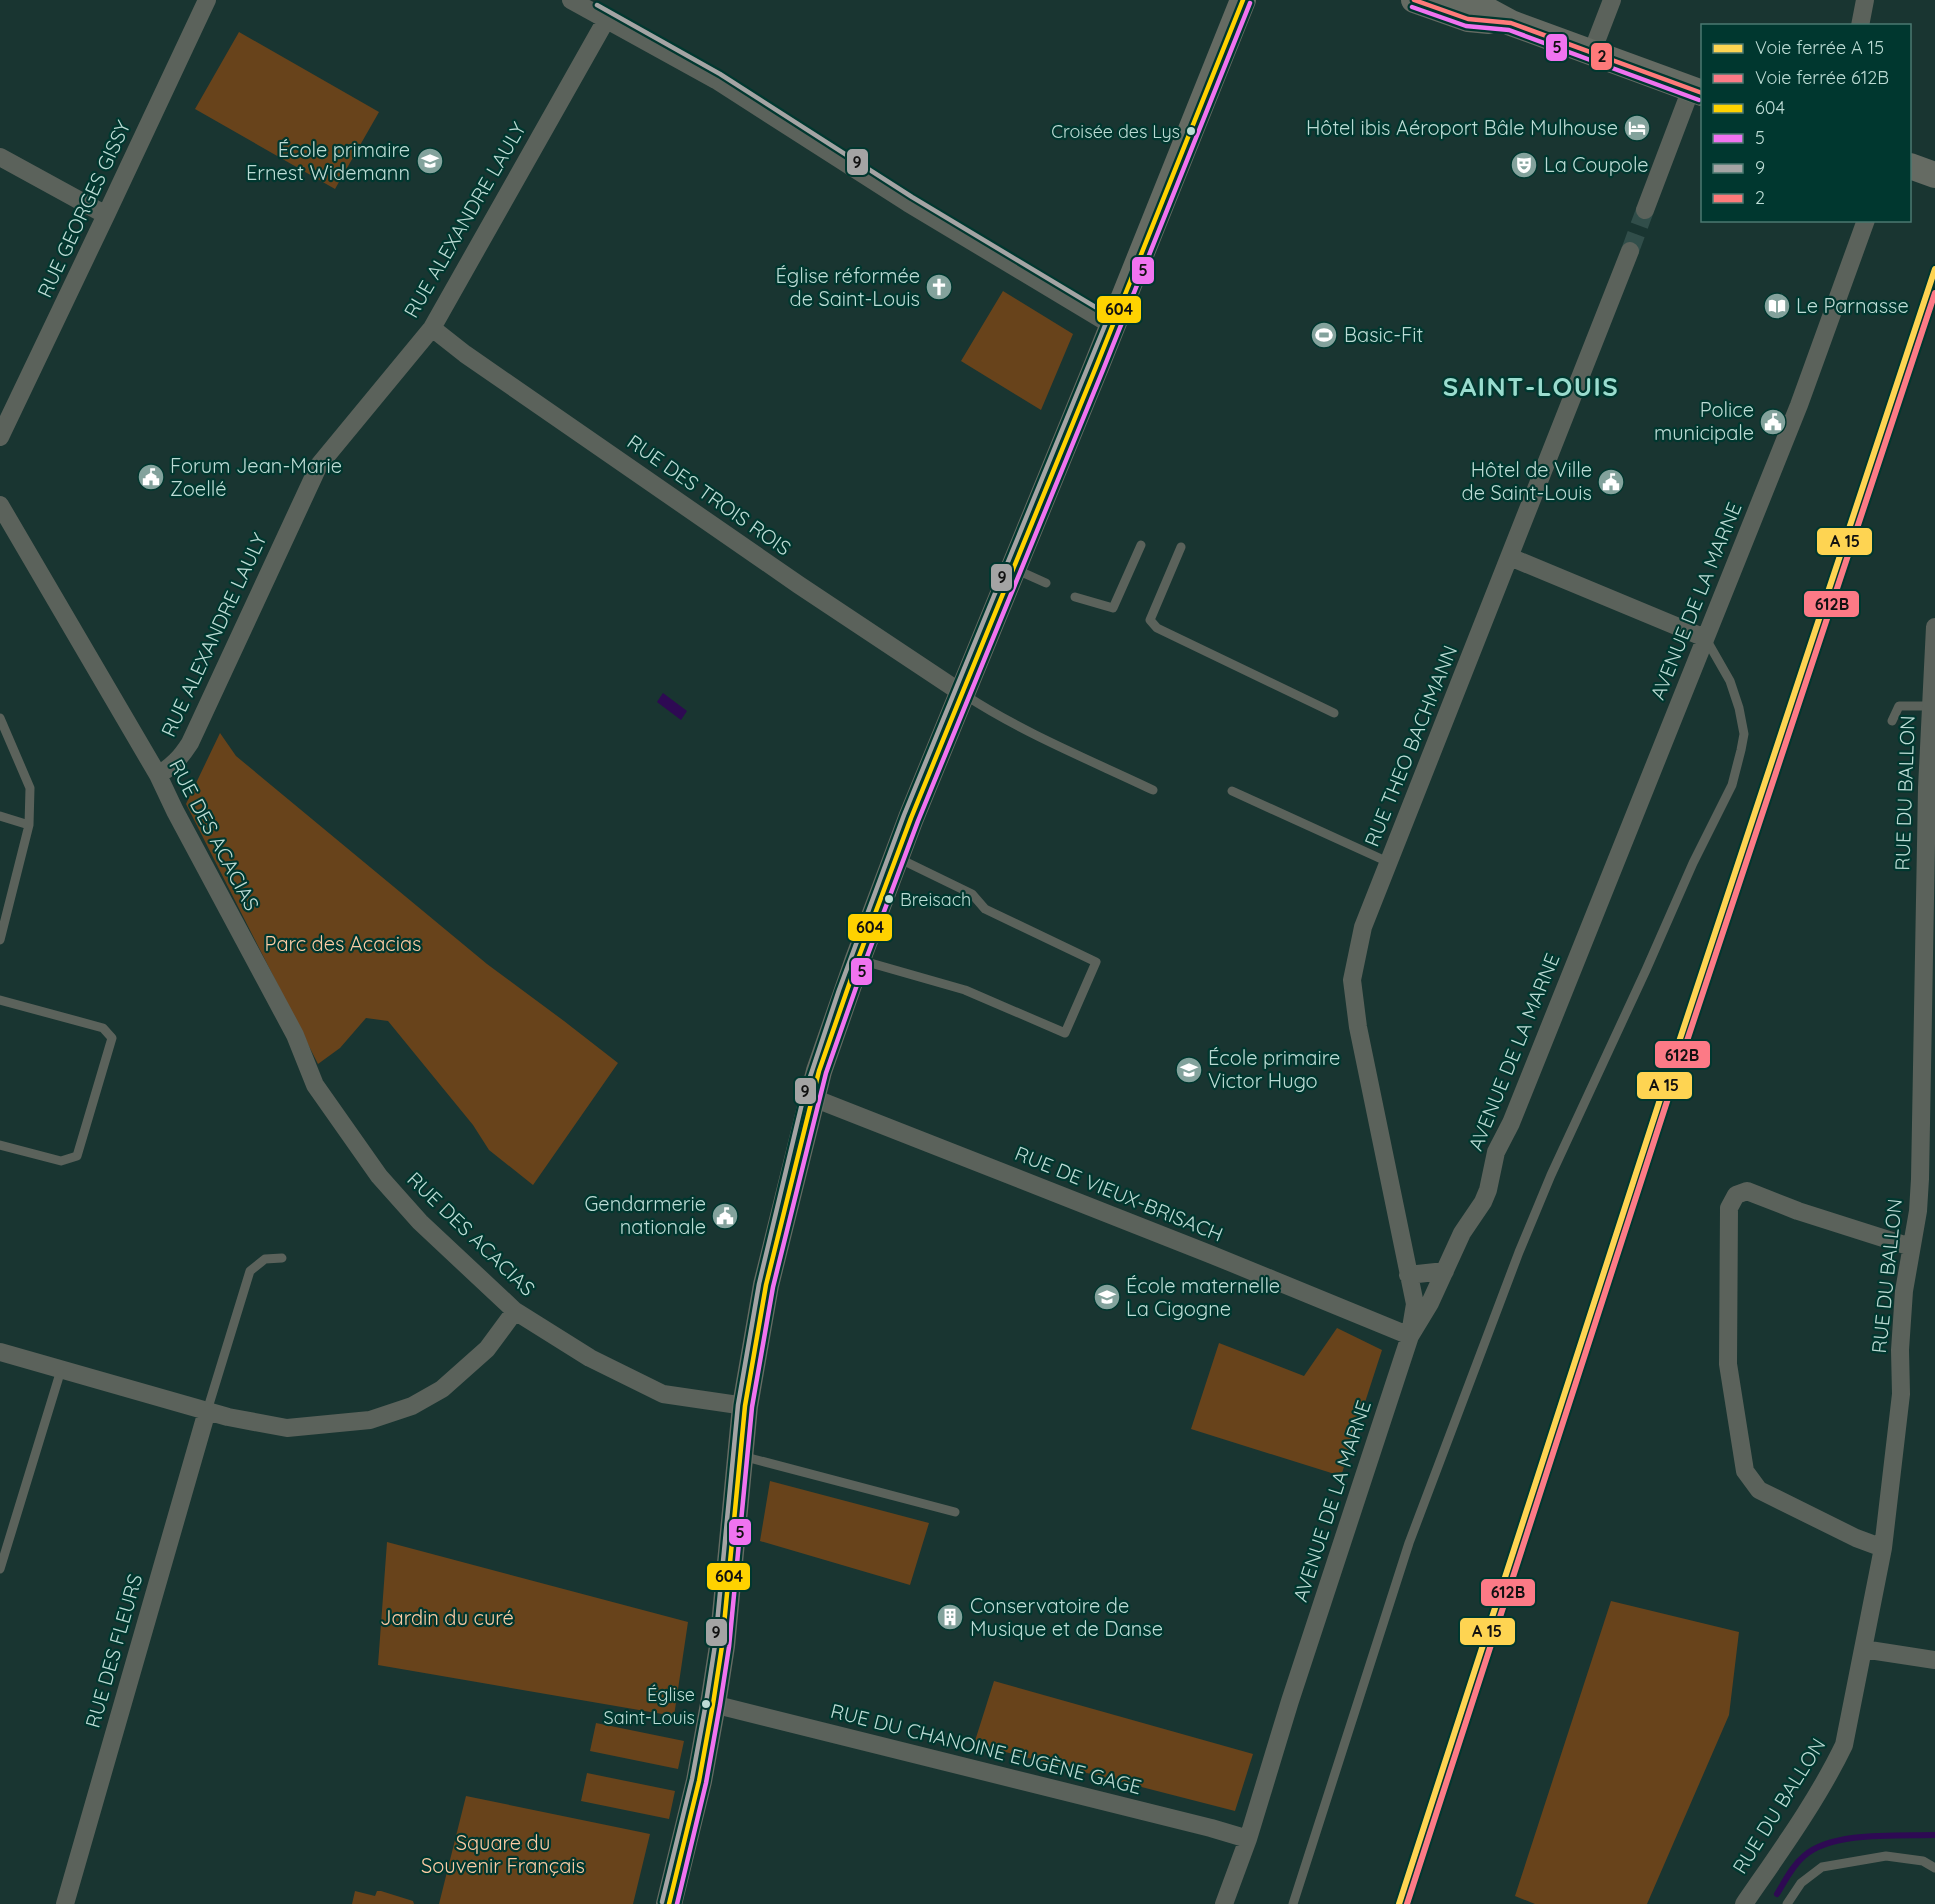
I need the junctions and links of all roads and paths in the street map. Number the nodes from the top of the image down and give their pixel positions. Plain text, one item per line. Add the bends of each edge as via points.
1 (207, 0) edge
2 (571, 0) edge
3 (1243, 0) edge
4 (1414, 0) edge
5 (1465, 0) edge
6 (1612, 0) edge
7 (1865, 0) edge
8 (599, 11) edge
9 (1510, 23) junction
10 (1860, 24) edge
11 (1592, 52) junction
12 (1697, 91) edge
13 (0, 157) edge
14 (1911, 166) edge
15 (1935, 175) edge
16 (1645, 210) tunnel mouth
17 (106, 215) junction
18 (1865, 222) edge
19 (1630, 251) tunnel mouth
20 (1113, 326) junction
21 (432, 328) junction
22 (0, 437) edge
23 (0, 505) edge
24 (1141, 545) dead end
25 (1181, 547) dead end
26 (1510, 557) junction
27 (1013, 568) junction
28 (1046, 583) dead end
29 (1075, 597) dead end
30 (1935, 627) edge
31 (1706, 638) junction
32 (963, 694) junction
33 (1930, 706) junction
34 (1334, 713) dead end
35 (0, 718) edge
36 (1892, 721) dead end
37 (162, 783) junction
38 (1931, 787) edge
39 (1153, 790) dead end
40 (1232, 791) dead end
41 (0, 816) edge
42 (29, 825) junction
43 (896, 857) junction
44 (1388, 862) junction
45 (0, 940) edge
46 (858, 959) junction
47 (0, 1000) edge
48 (812, 1097) junction
49 (0, 1145) edge
50 (1911, 1247) junction
51 (282, 1258) dead end
52 (1445, 1271) junction
53 (1408, 1275) junction
54 (515, 1311) junction
55 (1410, 1336) junction
56 (0, 1352) edge
57 (61, 1370) junction
58 (745, 1406) junction
59 (207, 1411) junction
60 (740, 1455) junction
61 (955, 1512) dead end
62 (1883, 1548) junction
63 (0, 1569) edge
64 (1863, 1649) junction
65 (1935, 1660) edge
66 (713, 1704) junction
67 (1248, 1839) junction
68 (1935, 1868) edge
69 (1750, 1902) edge
70 (64, 1904) edge
71 (669, 1904) edge
72 (1224, 1904) edge
73 (1293, 1904) edge
74 (1787, 1904) edge

1 - 17 street, RUE GEORGES GISSY
2 - 8 street
3 - 20 main road
4 - 9 main road via 1468,19
5 - 9 main road
6 - 11 street
7 - 10 street
8 - 20 street
8 - 21 street, RUE ALEXANDRE LAULY
9 - 11 main road
11 - 12 main road
12 - 16 street
13 - 17 street
14 - 15 main road
17 - 22 street, RUE GEORGES GISSY
18 - 31 street, AVENUE DE LA MARNE via 1799,405
19 - 26 street, RUE THEO BACHMANN
20 - 27 main road
21 - 32 street, RUE DES TROIS ROIS via 799,585
21 - 37 street, RUE ALEXANDRE LAULY via 319,465 190,743
23 - 37 street, RUE DES ACACIAS
24 - 29 lane via 1113,608
25 - 34 lane via 1150,620 1157,628
26 - 31 street
26 - 44 street, RUE THEO BACHMANN
27 - 28 lane
27 - 32 main road
30 - 33 street, RUE DU BALLON
31 - 52 street, AVENUE DE LA MARNE via 1497,1152 1488,1190
31 - 73 lane via 1730,681 1744,734 1732,785 1693,863 1519,1252 1409,1543
32 - 39 lane
32 - 43 main road
33 - 36 lane via 1899,706
33 - 38 street, RUE DU BALLON
35 - 42 lane via 30,788
37 - 54 street, RUE DES ACACIAS via 294,1035 315,1085 379,1176 420,1222
38 - 50 street, RUE DU BALLON via 1920,1179
40 - 44 lane
41 - 42 lane
42 - 45 lane
43 - 46 main road
43 - 46 lane via 972,894 985,909 1096,962 1065,1033 965,990
44 - 53 street, RUE THEO BACHMANN via 1362,927 1352,980
46 - 48 main road
47 - 49 lane via 103,1028 112,1038 77,1156 61,1161
48 - 55 street, RUE DE VIEUX-BRISACH
48 - 58 main road via 766,1285
50 - 62 street, RUE DU BALLON
50 - 62 street via 1747,1191 1736,1195 1729,1208 1728,1364 1745,1472 1759,1490
51 - 59 lane via 265,1258 250,1271
52 - 53 street
52 - 55 street, AVENUE DE LA MARNE
53 - 55 street, RUE THEO BACHMANN via 1414,1304
54 - 58 street, RUE DES ACACIAS via 590,1358 663,1394
54 - 59 street via 487,1349 442,1389 412,1406 370,1420 287,1428
55 - 67 street, AVENUE DE LA MARNE
56 - 57 street
57 - 59 street
57 - 63 lane
58 - 60 main road
59 - 70 street, RUE DES FLEURS
60 - 61 lane
60 - 66 main road
62 - 64 street, RUE DU BALLON
64 - 65 street
64 - 69 street, RUE DU BALLON via 1844,1745
66 - 67 street, RUE DU CHANOINE EUGÈNE GAGE
66 - 71 main road
67 - 72 street, AVENUE DE LA MARNE
68 - 74 lane via 1886,1856 1822,1867 1802,1883

